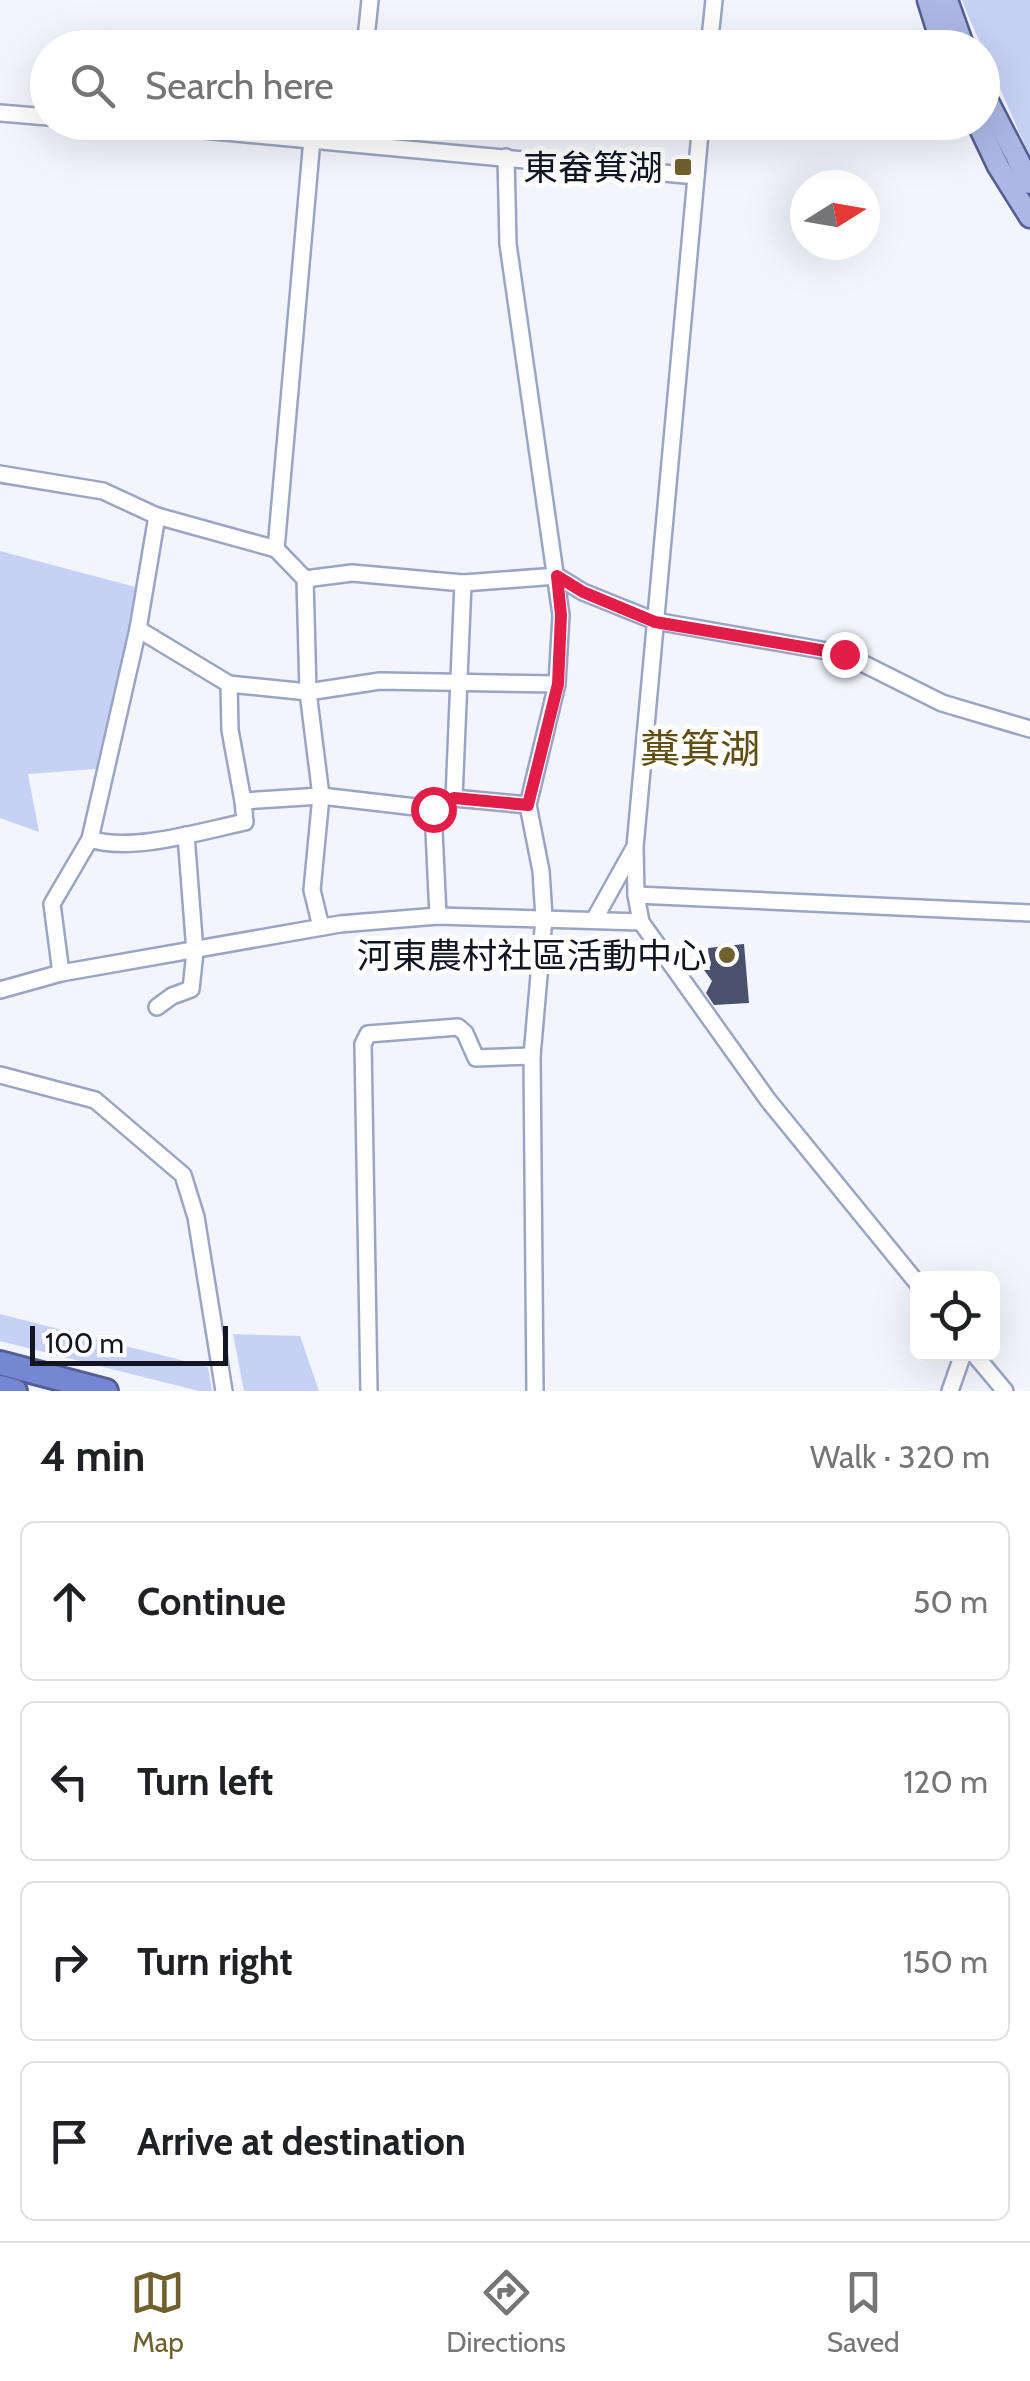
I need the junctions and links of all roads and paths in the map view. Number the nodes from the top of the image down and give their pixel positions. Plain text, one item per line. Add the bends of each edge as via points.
1 (370, 0) edge
2 (714, 0) edge
3 (928, 0) edge
4 (948, 0) edge
5 (367, 30) edge
6 (711, 30) edge
7 (937, 30) edge
8 (958, 30) edge
9 (0, 112) edge
10 (30, 114) edge
11 (1000, 128) edge
12 (312, 140) edge
13 (323, 140) edge
14 (356, 140) edge
15 (699, 140) edge
16 (985, 140) edge
17 (356, 143) junction
18 (506, 157) junction
19 (696, 176) junction
20 (1030, 183) edge
21 (1030, 217) edge
22 (0, 474) edge
23 (157, 516) junction
24 (276, 549) junction
25 (557, 576) junction
26 (306, 578) junction
27 (464, 583) junction
28 (655, 622) junction
29 (138, 629) junction
30 (458, 681) junction
31 (230, 684) junction
32 (558, 684) junction
33 (308, 692) junction
34 (1030, 729) edge
35 (321, 796) junction
36 (454, 798) junction
37 (243, 801) junction
38 (528, 805) junction
39 (433, 809) junction
40 (186, 835) junction
41 (90, 839) junction
42 (636, 847) junction
43 (636, 895) junction
44 (1030, 913) edge
45 (438, 916) junction
46 (544, 918) junction
47 (594, 920) junction
48 (641, 922) junction
49 (321, 927) junction
50 (195, 952) junction
51 (61, 973) junction
52 (0, 990) edge
53 (158, 1008) dead end
54 (532, 1056) junction
55 (0, 1075) edge
56 (910, 1274) edge
57 (960, 1361) edge
58 (980, 1361) edge
59 (0, 1363) edge
60 (0, 1387) edge
61 (14, 1391) edge
62 (106, 1391) edge
63 (224, 1391) edge
64 (369, 1391) edge
65 (535, 1391) edge
66 (950, 1391) edge
67 (1005, 1391) edge

1 - 5 street
2 - 6 street
3 - 7 main road
4 - 8 main road
9 - 10 street
11 - 20 main road
12 - 24 street
13 - 17 street
14 - 17 street
15 - 19 street
16 - 21 main road
17 - 18 street
18 - 19 street
18 - 25 street via 508,244
19 - 28 street
22 - 23 street via 103,491
23 - 24 street
23 - 29 street
24 - 26 street
25 - 27 street
25 - 28 street
25 - 32 street
26 - 27 street via 352,573
26 - 33 street
27 - 30 street
28 - 34 street via 844,654 942,703
28 - 42 street
29 - 31 street
29 - 41 street
30 - 32 street
30 - 33 street via 380,681
30 - 36 street
31 - 33 street
31 - 37 street via 230,730
32 - 38 street
33 - 35 street
35 - 37 street
35 - 39 street
35 - 49 street via 312,890
36 - 38 street
36 - 39 street
37 - 40 street via 245,822
38 - 46 street
39 - 45 street
40 - 41 street via 107,845
40 - 50 street
41 - 51 street via 52,904
42 - 43 street
42 - 47 street
43 - 44 street
43 - 48 street
45 - 46 street
45 - 49 street
46 - 47 street
46 - 54 street
47 - 48 street
48 - 56 street via 768,1100
49 - 50 street
50 - 51 street
50 - 53 street via 191,989
51 - 52 street
54 - 64 street via 476,1058 458,1027 368,1034 363,1044
54 - 65 street
55 - 63 street via 95,1100 182,1175 196,1218
57 - 66 street
58 - 67 street
59 - 62 highway
60 - 61 highway

